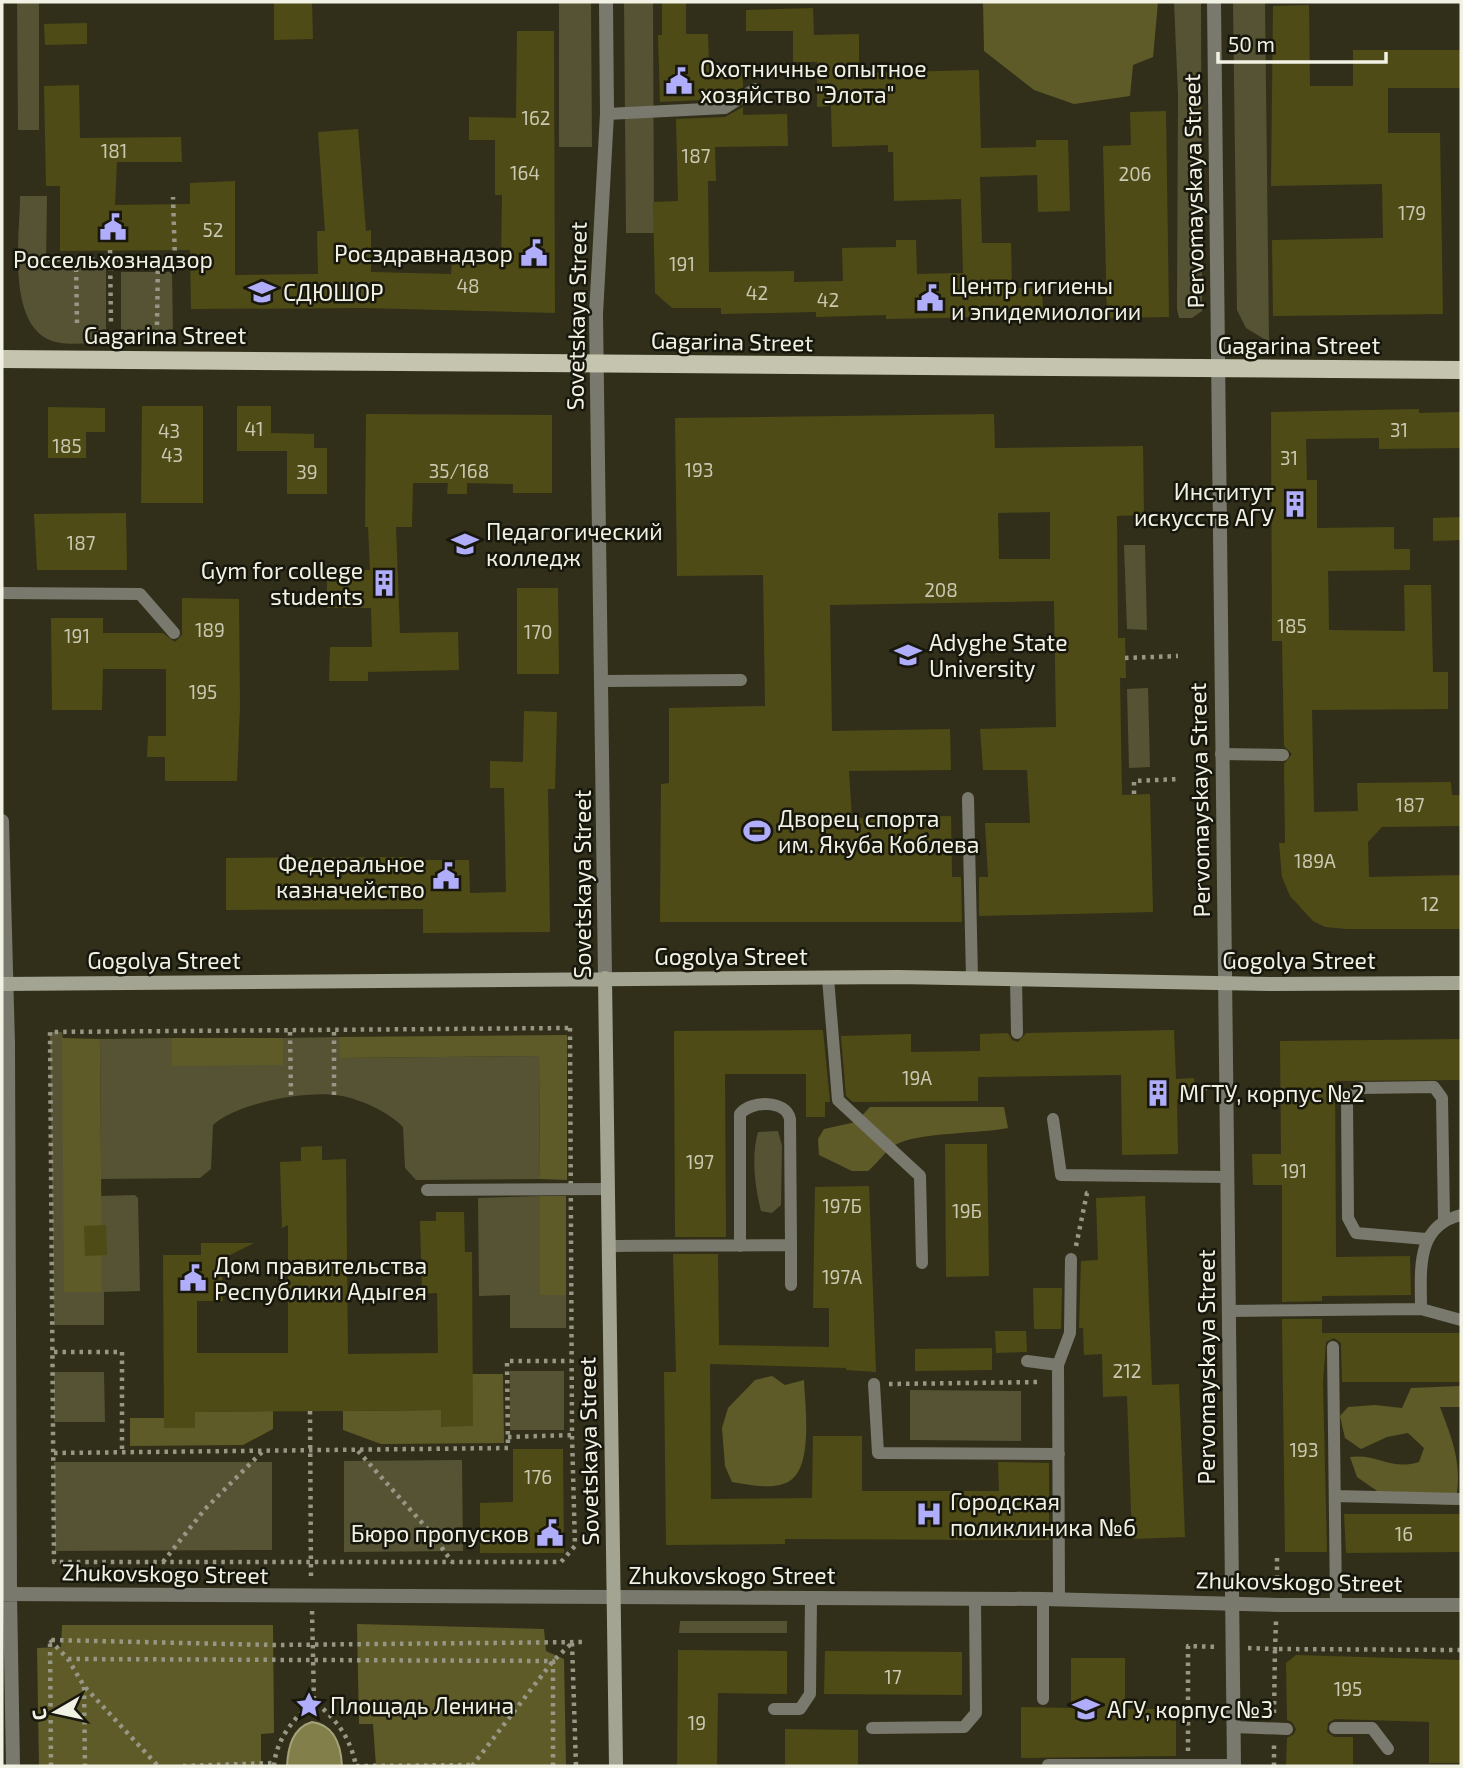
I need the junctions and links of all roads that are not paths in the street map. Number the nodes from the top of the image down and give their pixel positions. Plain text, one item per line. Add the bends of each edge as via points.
1 (606, 2) edge
2 (1214, 2) edge
3 (755, 89) dead end
4 (607, 114) junction
5 (2, 359) edge
6 (596, 362) junction
7 (1218, 369) junction
8 (1461, 370) edge
9 (2, 593) edge
10 (174, 633) dead end
11 (741, 680) dead end
12 (604, 681) junction
13 (1221, 754) junction
14 (1283, 755) dead end
15 (968, 798) dead end
16 (2, 821) edge
17 (605, 978) junction
18 (828, 978) junction
19 (972, 978) junction
20 (1016, 979) junction
21 (1225, 983) junction
22 (1461, 983) edge
23 (4, 984) edge
24 (1017, 1033) dead end
25 (1053, 1119) dead end
26 (1227, 1177) junction
27 (608, 1189) junction
28 (427, 1190) dead end
29 (1461, 1215) edge
30 (1444, 1220) junction
31 (1426, 1238) junction
32 (740, 1245) junction
33 (791, 1245) junction
34 (608, 1246) junction
35 (1070, 1259) road end
36 (922, 1262) dead end
37 (791, 1285) dead end
38 (1421, 1309) junction
39 (1228, 1311) junction
40 (1461, 1320) edge
41 (1333, 1347) dead end
42 (1027, 1361) dead end
43 (1058, 1365) junction
44 (874, 1384) road end
45 (1059, 1454) junction
46 (1335, 1496) junction
47 (1461, 1499) edge
48 (6, 1594) edge
49 (612, 1597) junction
50 (811, 1598) junction
51 (975, 1599) junction
52 (1043, 1599) junction
53 (1059, 1599) junction
54 (1231, 1604) junction
55 (1336, 1605) junction
56 (1461, 1605) edge
57 (1044, 1699) dead end
58 (774, 1709) dead end
59 (1234, 1727) junction
60 (872, 1728) dead end
61 (1335, 1728) dead end
62 (1280, 1729) road end
63 (1388, 1749) dead end
64 (1048, 1765) edge
65 (1188, 1765) edge
66 (13, 1766) edge
67 (616, 1766) edge
68 (1234, 1766) edge

1 - 4 street, Sovetskaya Street
2 - 7 street, Pervomayskaya Street
3 - 4 lane via 725,108
4 - 6 street, Sovetskaya Street
5 - 6 main road, Gagarina Street
6 - 7 main road, Gagarina Street
6 - 12 street, Sovetskaya Street
7 - 8 main road, Gagarina Street
7 - 13 street, Pervomayskaya Street
9 - 10 lane via 140,594
11 - 12 lane
12 - 17 street, Sovetskaya Street
13 - 14 lane
13 - 21 street, Pervomayskaya Street
15 - 19 lane
16 - 23 street
17 - 18 main road, Gogolya Street
17 - 23 main road, Gogolya Street
17 - 27 main road, Sovetskaya Street
18 - 19 main road, Gogolya Street
18 - 36 lane via 838,1100 920,1176
19 - 20 main road, Gogolya Street
20 - 21 main road, Gogolya Street
20 - 24 lane
21 - 22 main road, Gogolya Street
21 - 26 street, Pervomayskaya Street
23 - 48 street
25 - 26 lane via 1061,1175
26 - 39 street, Pervomayskaya Street
27 - 28 lane
27 - 34 main road, Sovetskaya Street
29 - 30 lane
30 - 31 lane
30 - 31 lane via 1443,1098 1434,1087 1360,1088 1347,1101 1348,1219 1356,1233
31 - 38 lane
32 - 33 lane
32 - 33 lane via 740,1114 752,1106 781,1105 790,1119
32 - 34 lane
33 - 37 lane
34 - 49 main road, Sovetskaya Street
35 - 43 lane via 1070,1333
38 - 39 lane
38 - 40 lane
39 - 54 street, Pervomayskaya Street
41 - 46 lane
42 - 43 lane
43 - 45 lane
44 - 45 lane via 878,1452
45 - 53 lane
46 - 47 lane
46 - 55 lane
48 - 49 street, Zhukovskogo Street
48 - 66 street
49 - 50 street, Zhukovskogo Street
49 - 67 main road, Sovetskaya Street
50 - 51 street, Zhukovskogo Street
50 - 58 lane via 810,1695 800,1709
51 - 52 street, Zhukovskogo Street
51 - 60 lane via 976,1713 964,1727
52 - 53 street, Zhukovskogo Street
52 - 57 lane
53 - 54 street, Zhukovskogo Street
54 - 55 street, Zhukovskogo Street
54 - 59 street, Pervomayskaya Street
55 - 56 street, Zhukovskogo Street
59 - 62 lane
59 - 68 street, Pervomayskaya Street
61 - 63 lane via 1372,1728
64 - 65 lane
65 - 68 lane

